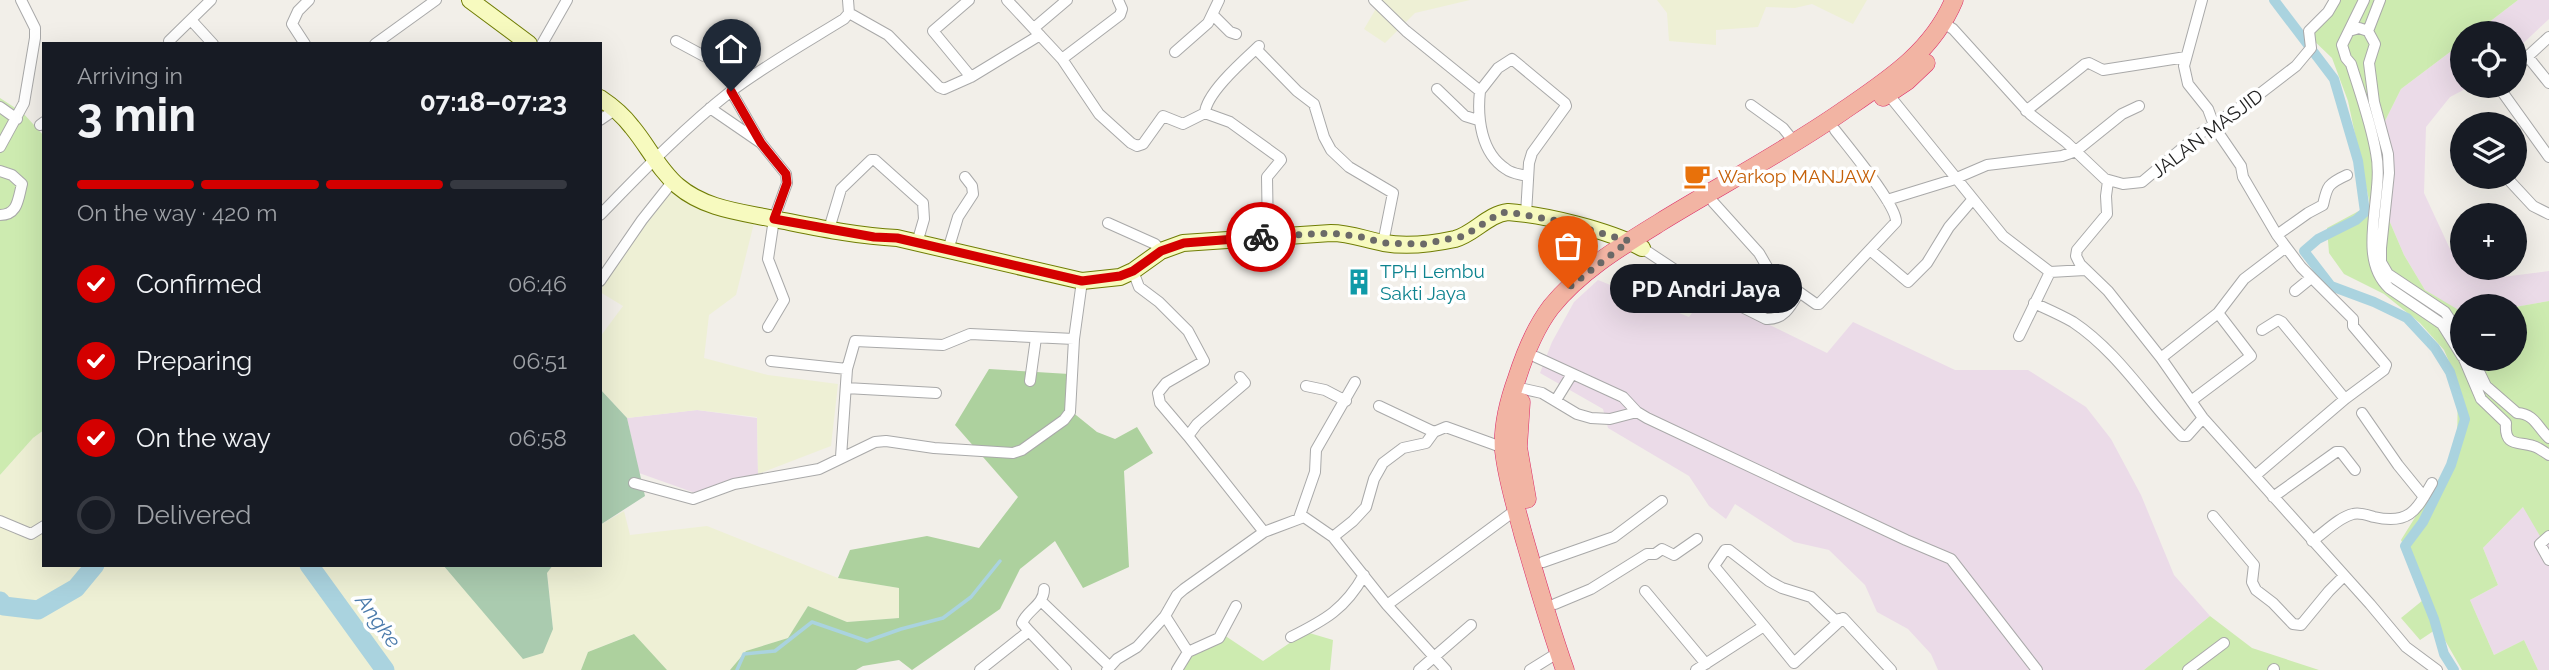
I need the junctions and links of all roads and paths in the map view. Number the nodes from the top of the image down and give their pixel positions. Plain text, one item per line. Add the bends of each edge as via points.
1 (21, 0) edge
2 (211, 0) edge
3 (309, 0) edge
4 (436, 0) edge
5 (470, 0) edge
6 (566, 0) edge
7 (848, 0) edge
8 (969, 0) edge
9 (1067, 0) edge
10 (1118, 0) edge
11 (1219, 0) edge
12 (1374, 0) edge
13 (1954, 0) edge
14 (1968, 0) edge
15 (2202, 0) edge
16 (2335, 0) edge
17 (2364, 0) edge
18 (2380, 0) edge
19 (1013, 2) edge
20 (489, 5) edge
21 (849, 13) junction
22 (1213, 15) junction
23 (191, 20) junction
24 (1947, 26) junction
25 (1037, 31) junction
26 (2349, 31) junction
27 (2368, 31) junction
28 (1237, 34) dead end
29 (2549, 37) edge
30 (169, 41) dead end
31 (676, 41) dead end
32 (211, 42) edge
33 (304, 42) edge
34 (378, 42) edge
35 (527, 42) edge
36 (543, 42) edge
37 (1175, 52) dead end
38 (2186, 57) junction
39 (2528, 57) joint
40 (1062, 59) junction
41 (2351, 64) junction
42 (2369, 64) junction
43 (754, 75) junction
44 (971, 77) junction
45 (2549, 83) edge
46 (1437, 89) dead end
47 (731, 91) junction
48 (1480, 91) junction
49 (1888, 94) junction
50 (2507, 98) edge
51 (602, 99) edge
52 (1751, 105) dead end
53 (2140, 106) dead end
54 (0, 107) edge
55 (710, 108) junction
56 (616, 109) junction
57 (2026, 111) junction
58 (1205, 113) junction
59 (17, 119) junction
60 (602, 119) edge
61 (1478, 120) junction
62 (2214, 125) junction
63 (1835, 130) junction
64 (761, 143) junction
65 (1795, 143) junction
66 (0, 147) edge
67 (2076, 151) junction
68 (2549, 157) edge
69 (654, 158) junction
70 (0, 171) edge
71 (2347, 175) dead end
72 (1527, 176) junction
73 (965, 177) dead end
74 (1957, 179) junction
75 (673, 181) junction
76 (2108, 181) junction
77 (2517, 189) edge
78 (1973, 199) junction
79 (1887, 200) junction
80 (1713, 202) junction
81 (602, 213) edge
82 (1526, 214) junction
83 (2549, 214) edge
84 (0, 215) edge
85 (774, 219) junction
86 (1108, 223) dead end
87 (829, 229) junction
88 (2277, 235) junction
89 (1268, 236) junction
90 (917, 243) junction
91 (1383, 243) junction
92 (1635, 244) junction
93 (2286, 247) junction
94 (948, 250) junction
95 (1870, 250) junction
96 (1161, 251) junction
97 (2085, 270) junction
98 (1133, 271) junction
99 (2050, 272) junction
100 (602, 278) edge
101 (2311, 278) junction
102 (1082, 281) junction
103 (2295, 291) dead end
104 (1799, 292) junction
105 (2410, 295) junction
106 (2034, 303) junction
107 (2218, 313) junction
108 (2450, 320) edge
109 (768, 327) dead end
110 (2262, 330) dead end
111 (2019, 336) dead end
112 (2450, 337) edge
113 (1036, 338) junction
114 (1074, 339) junction
115 (1536, 357) junction
116 (2161, 358) junction
117 (771, 361) dead end
118 (847, 369) junction
119 (2469, 371) edge
120 (2479, 371) edge
121 (1572, 374) junction
122 (1240, 377) dead end
123 (1030, 381) dead end
124 (1355, 382) dead end
125 (1306, 386) dead end
126 (846, 388) junction
127 (1524, 389) junction
128 (936, 394) dead end
129 (2345, 399) junction
130 (1556, 400) junction
131 (1346, 401) junction
132 (2191, 401) junction
133 (1379, 405) dead end
134 (1637, 412) junction
135 (2362, 413) dead end
136 (2516, 413) junction
137 (2203, 418) junction
138 (2506, 423) junction
139 (1434, 432) junction
140 (2545, 434) edge
141 (1188, 436) junction
142 (2531, 444) junction
143 (1504, 449) junction
144 (2549, 455) edge
145 (841, 457) junction
146 (2355, 470) dead end
147 (2256, 475) junction
148 (634, 483) dead end
149 (2432, 483) dead end
150 (2273, 497) junction
151 (2424, 497) junction
152 (1662, 500) dead end
153 (1517, 509) junction
154 (2213, 516) dead end
155 (1299, 517) junction
156 (0, 521) edge
157 (42, 527) edge
158 (1264, 533) junction
159 (2549, 536) edge
160 (1333, 537) junction
161 (1697, 539) dead end
162 (2312, 541) junction
163 (2549, 560) edge
164 (1543, 562) junction
165 (1364, 575) junction
166 (2343, 577) junction
167 (1645, 591) dead end
168 (1555, 604) junction
169 (1387, 605) junction
170 (1236, 606) dead end
171 (1165, 616) junction
172 (1843, 618) junction
173 (1471, 625) dead end
174 (1764, 626) junction
175 (1029, 631) junction
176 (1291, 637) dead end
177 (2224, 643) dead end
178 (1188, 652) junction
179 (1559, 652) junction
180 (1436, 657) junction
181 (1701, 667) edge
182 (1108, 668) edge
183 (985, 669) edge
184 (1066, 670) edge
185 (1177, 670) edge
186 (1419, 670) edge
187 (1446, 670) edge
188 (1530, 670) edge
189 (1565, 670) edge
190 (1577, 670) edge
191 (1891, 670) edge
192 (2037, 670) edge
193 (2188, 670) edge
194 (2437, 670) edge

1 - 59 street via 35,38
2 - 23 street
3 - 33 street via 292,24
4 - 34 street
5 - 20 main road
6 - 36 street
7 - 21 street
8 - 44 street via 933,31
9 - 25 street
10 - 40 street via 1120,15
11 - 22 street
12 - 48 street
13 - 24 highway
14 - 24 highway
15 - 38 street
16 - 62 street, JALAN MASJID via 2309,31 2309,50 2296,66
17 - 26 street
18 - 27 street
19 - 25 street
20 - 35 main road
21 - 43 street
21 - 44 street via 888,35 939,87 948,88
22 - 28 street
22 - 37 street
23 - 30 street
23 - 32 street
24 - 49 highway via 1927,62
24 - 57 street
24 - 65 highway via 1879,86
25 - 40 street
25 - 44 street
26 - 27 street
26 - 41 street via 2342,45
27 - 42 street via 2375,44
29 - 39 street
31 - 43 street
38 - 57 street via 2105,70 2085,64
38 - 62 street via 2188,84
39 - 45 street
40 - 58 street via 1099,114 1137,146 1163,116 1186,123
41 - 42 street
41 - 105 street via 2377,154 2375,267 2382,281
42 - 105 street via 2388,155 2381,262
43 - 47 street
46 - 61 street via 1465,116
47 - 55 street
47 - 64 street
48 - 61 street
48 - 72 street via 1498,68 1512,59 1565,103 1532,153
49 - 63 highway
49 - 74 street
50 - 68 street
51 - 56 main road
52 - 65 street via 1783,128
53 - 67 street via 2122,114
54 - 59 street
55 - 64 street
55 - 69 street
56 - 60 street
56 - 69 main road
57 - 67 street
58 - 89 street via 1230,122 1281,160 1267,177
58 - 91 street via 1212,96 1257,47 1314,104 1331,150 1349,167 1393,193
59 - 66 street
61 - 72 street via 1499,164
62 - 76 street, JALAN MASJID via 2142,182
62 - 88 street
63 - 79 street
63 - 80 highway
64 - 85 street via 786,174
65 - 92 highway
67 - 74 street via 2051,159 1987,165
67 - 76 street
69 - 75 main road
69 - 81 street
70 - 84 street via 22,184 16,208
71 - 88 street via 2330,184 2323,205
72 - 82 street
73 - 94 street via 973,194 958,217
74 - 78 street
74 - 79 street
75 - 85 main road via 714,205
75 - 100 street
76 - 97 street via 2107,214 2077,250
77 - 83 street via 2533,206
78 - 95 street via 1908,282
78 - 99 street via 2003,236
79 - 95 street via 1896,222
80 - 92 highway
80 - 104 street via 1770,272
82 - 91 main road via 1500,213 1456,239
82 - 92 main road
85 - 87 main road
85 - 109 street via 768,259 785,300
86 - 96 street
87 - 90 main road
87 - 90 street via 841,189 875,160 923,204 925,219
88 - 93 street
89 - 91 main road via 1342,233
89 - 96 main road via 1184,243
90 - 94 main road
92 - 104 street via 1698,285 1766,319 1783,315
92 - 115 highway via 1574,298
92 - 143 highway via 1576,281 1542,321 1511,394
93 - 101 street
93 - 107 street via 2244,279
94 - 102 main road
95 - 104 street via 1819,304
96 - 98 main road
97 - 99 street
97 - 116 street via 2108,291
98 - 102 main road via 1111,279
98 - 141 street via 1139,287 1188,331 1204,361 1166,383 1158,393 1160,403
99 - 106 street
101 - 103 street
101 - 129 street via 2354,320 2353,326 2386,365
102 - 114 street
105 - 108 street via 2445,312
105 - 112 street
106 - 111 street
106 - 137 street via 2074,323 2109,352 2182,436
107 - 116 street
107 - 132 street via 2251,356
110 - 129 street via 2282,322
113 - 114 street
113 - 118 street via 970,334 943,345 855,341
113 - 123 street
114 - 145 street via 1068,416 1022,450 1004,454 886,441
115 - 121 street
115 - 127 highway
116 - 132 street
117 - 118 street
118 - 126 street
119 - 138 street via 2482,399
120 - 136 street via 2486,386
121 - 130 street
121 - 134 street via 1623,397
122 - 141 street via 1245,383
124 - 131 street
125 - 131 street
126 - 128 street
126 - 145 street
127 - 130 street
127 - 164 highway via 1518,424 1520,471
129 - 147 street
130 - 134 street via 1591,418
131 - 155 street via 1316,450 1315,472
132 - 137 street
133 - 139 street
134 - 192 street via 1951,559
135 - 151 street
136 - 138 street
136 - 140 street via 2535,419
137 - 147 street
138 - 142 street via 2514,443
139 - 143 street via 1446,427
139 - 160 street via 1426,443 1403,448 1383,463 1366,507
140 - 142 street
141 - 158 street
142 - 144 street
143 - 153 highway
145 - 148 street via 820,469 734,484 693,499
146 - 150 street via 2336,452
147 - 150 street
149 - 151 street
150 - 162 street
151 - 162 street via 2415,510 2400,519 2351,514
152 - 164 street via 1614,537
153 - 169 street
153 - 179 highway
154 - 166 street via 2254,565 2256,590 2293,624 2301,625
155 - 158 street
155 - 160 street
156 - 157 street via 31,534
158 - 171 street via 1177,595
159 - 163 street via 2540,544
160 - 165 street
161 - 168 street via 1674,555 1662,549 1647,554 1591,590
162 - 166 street
164 - 168 highway
165 - 169 street
165 - 176 street via 1348,601 1334,613
166 - 194 street via 2413,655
167 - 181 street
168 - 190 highway
169 - 180 street
170 - 178 street via 1219,638
171 - 178 street
171 - 182 street via 1137,647
172 - 174 street via 1794,663
172 - 174 street via 1835,620 1811,597 1775,584 1726,550 1714,566
172 - 191 street
173 - 180 street
174 - 181 street
175 - 182 street via 1022,623 1043,595
175 - 183 street
175 - 184 street
177 - 193 street
178 - 185 street
179 - 188 street
179 - 189 highway
180 - 186 street
180 - 187 street

